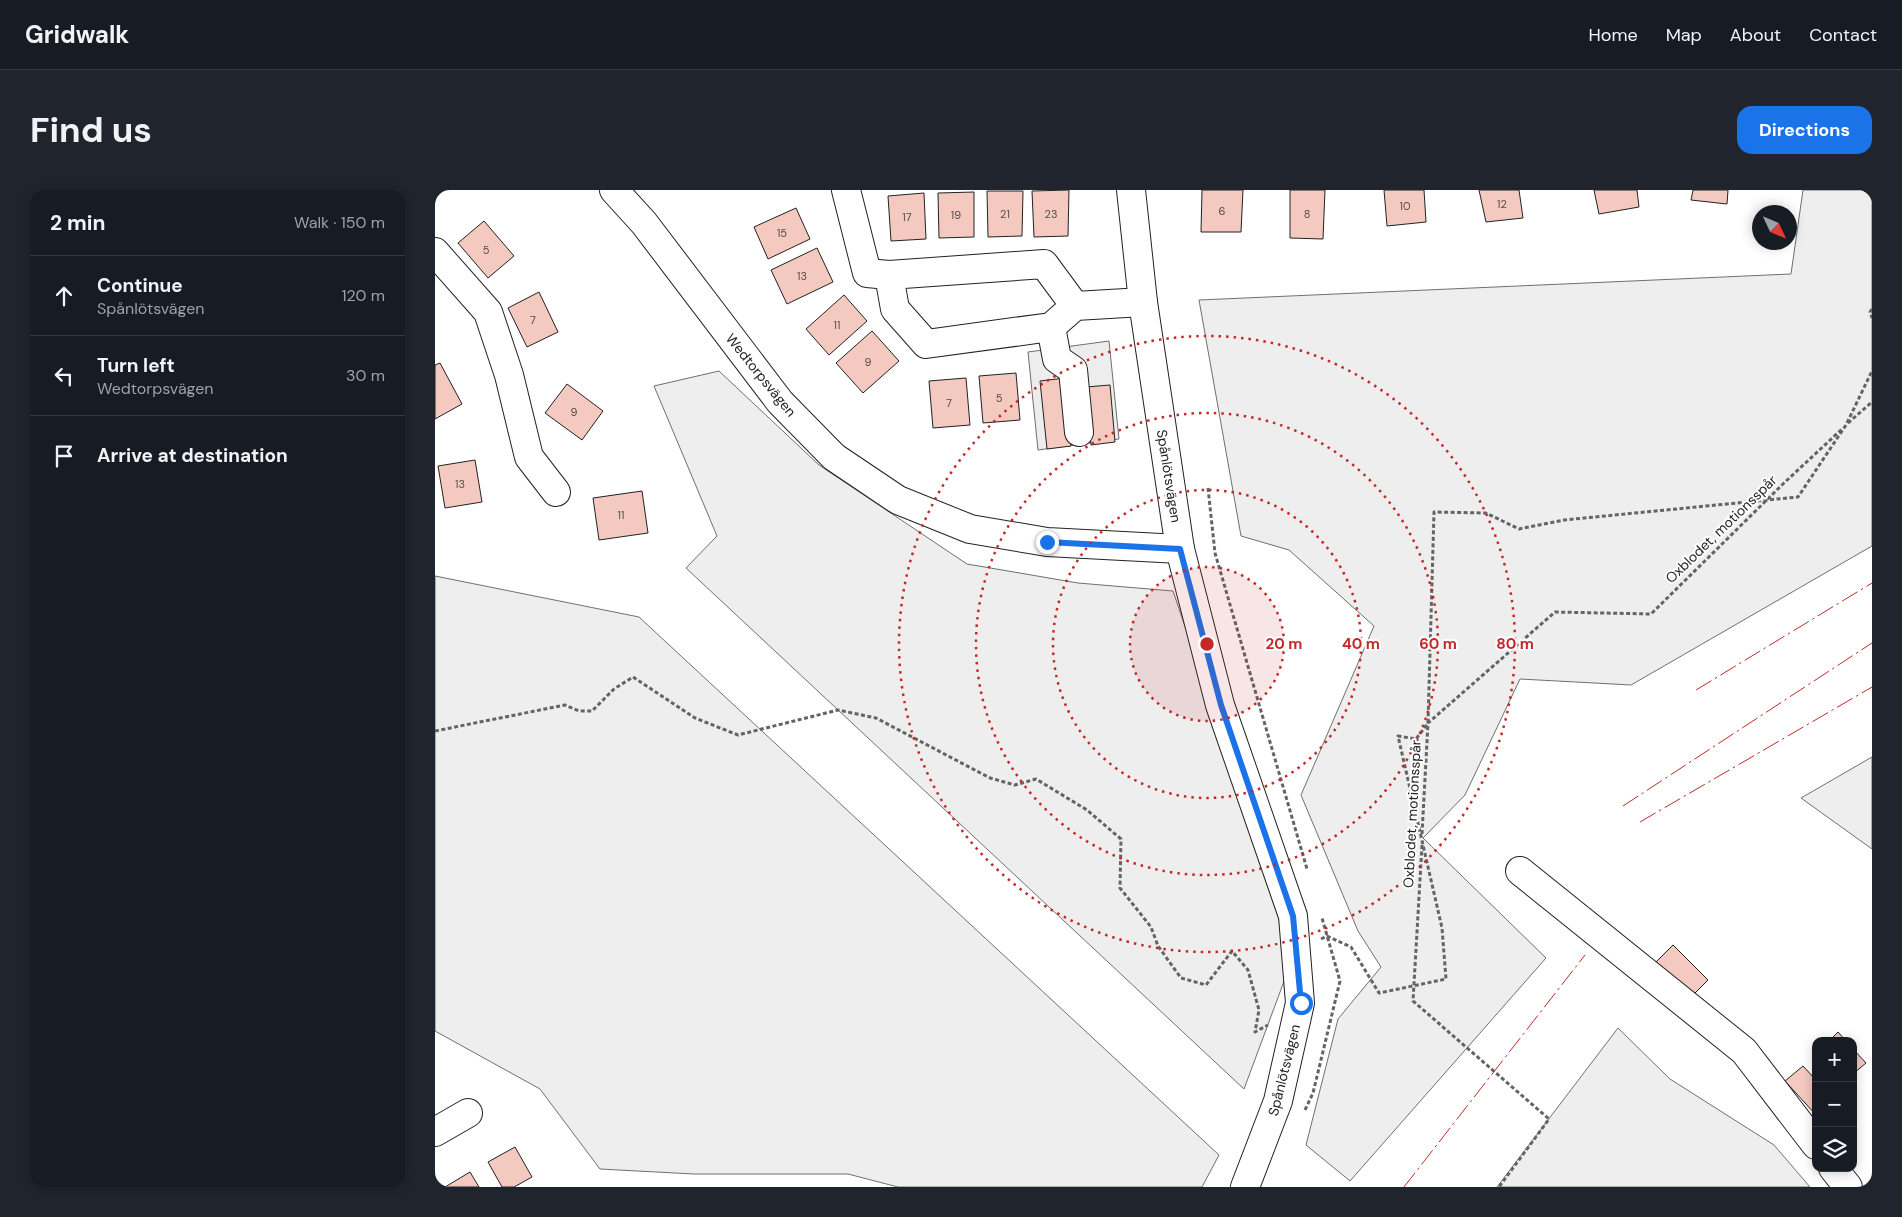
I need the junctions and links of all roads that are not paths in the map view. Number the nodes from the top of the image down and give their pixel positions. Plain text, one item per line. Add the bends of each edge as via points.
1 (614, 190) edge
2 (846, 190) edge
3 (1131, 190) edge
4 (435, 252) edge
5 (889, 276) junction
6 (1143, 302) junction
7 (1075, 306) junction
8 (1051, 327) junction
9 (1079, 432) dead end
10 (556, 492) dead end
11 (1180, 549) junction
12 (1520, 871) dead end
13 (467, 1113) dead end
14 (435, 1132) edge
15 (1812, 1140) edge
16 (1836, 1172) edge
17 (1245, 1187) edge
18 (1848, 1187) edge

1 - 11 street, Wedtorpsvägen via 644,224 780,402 834,458 898,500 970,529 1047,542
2 - 5 street via 867,273
3 - 6 street, Spånlötsvägen
4 - 10 street via 488,312 509,375 529,457
5 - 7 street via 1044,264
5 - 8 street via 895,309 926,344
6 - 7 street
6 - 11 street, Spånlötsvägen
7 - 8 street
8 - 9 street via 1057,359 1073,370
11 - 17 street, Spånlötsvägen via 1221,705 1293,916 1301,1003 1279,1101
12 - 15 street via 1744,1051
13 - 14 street
16 - 18 street

